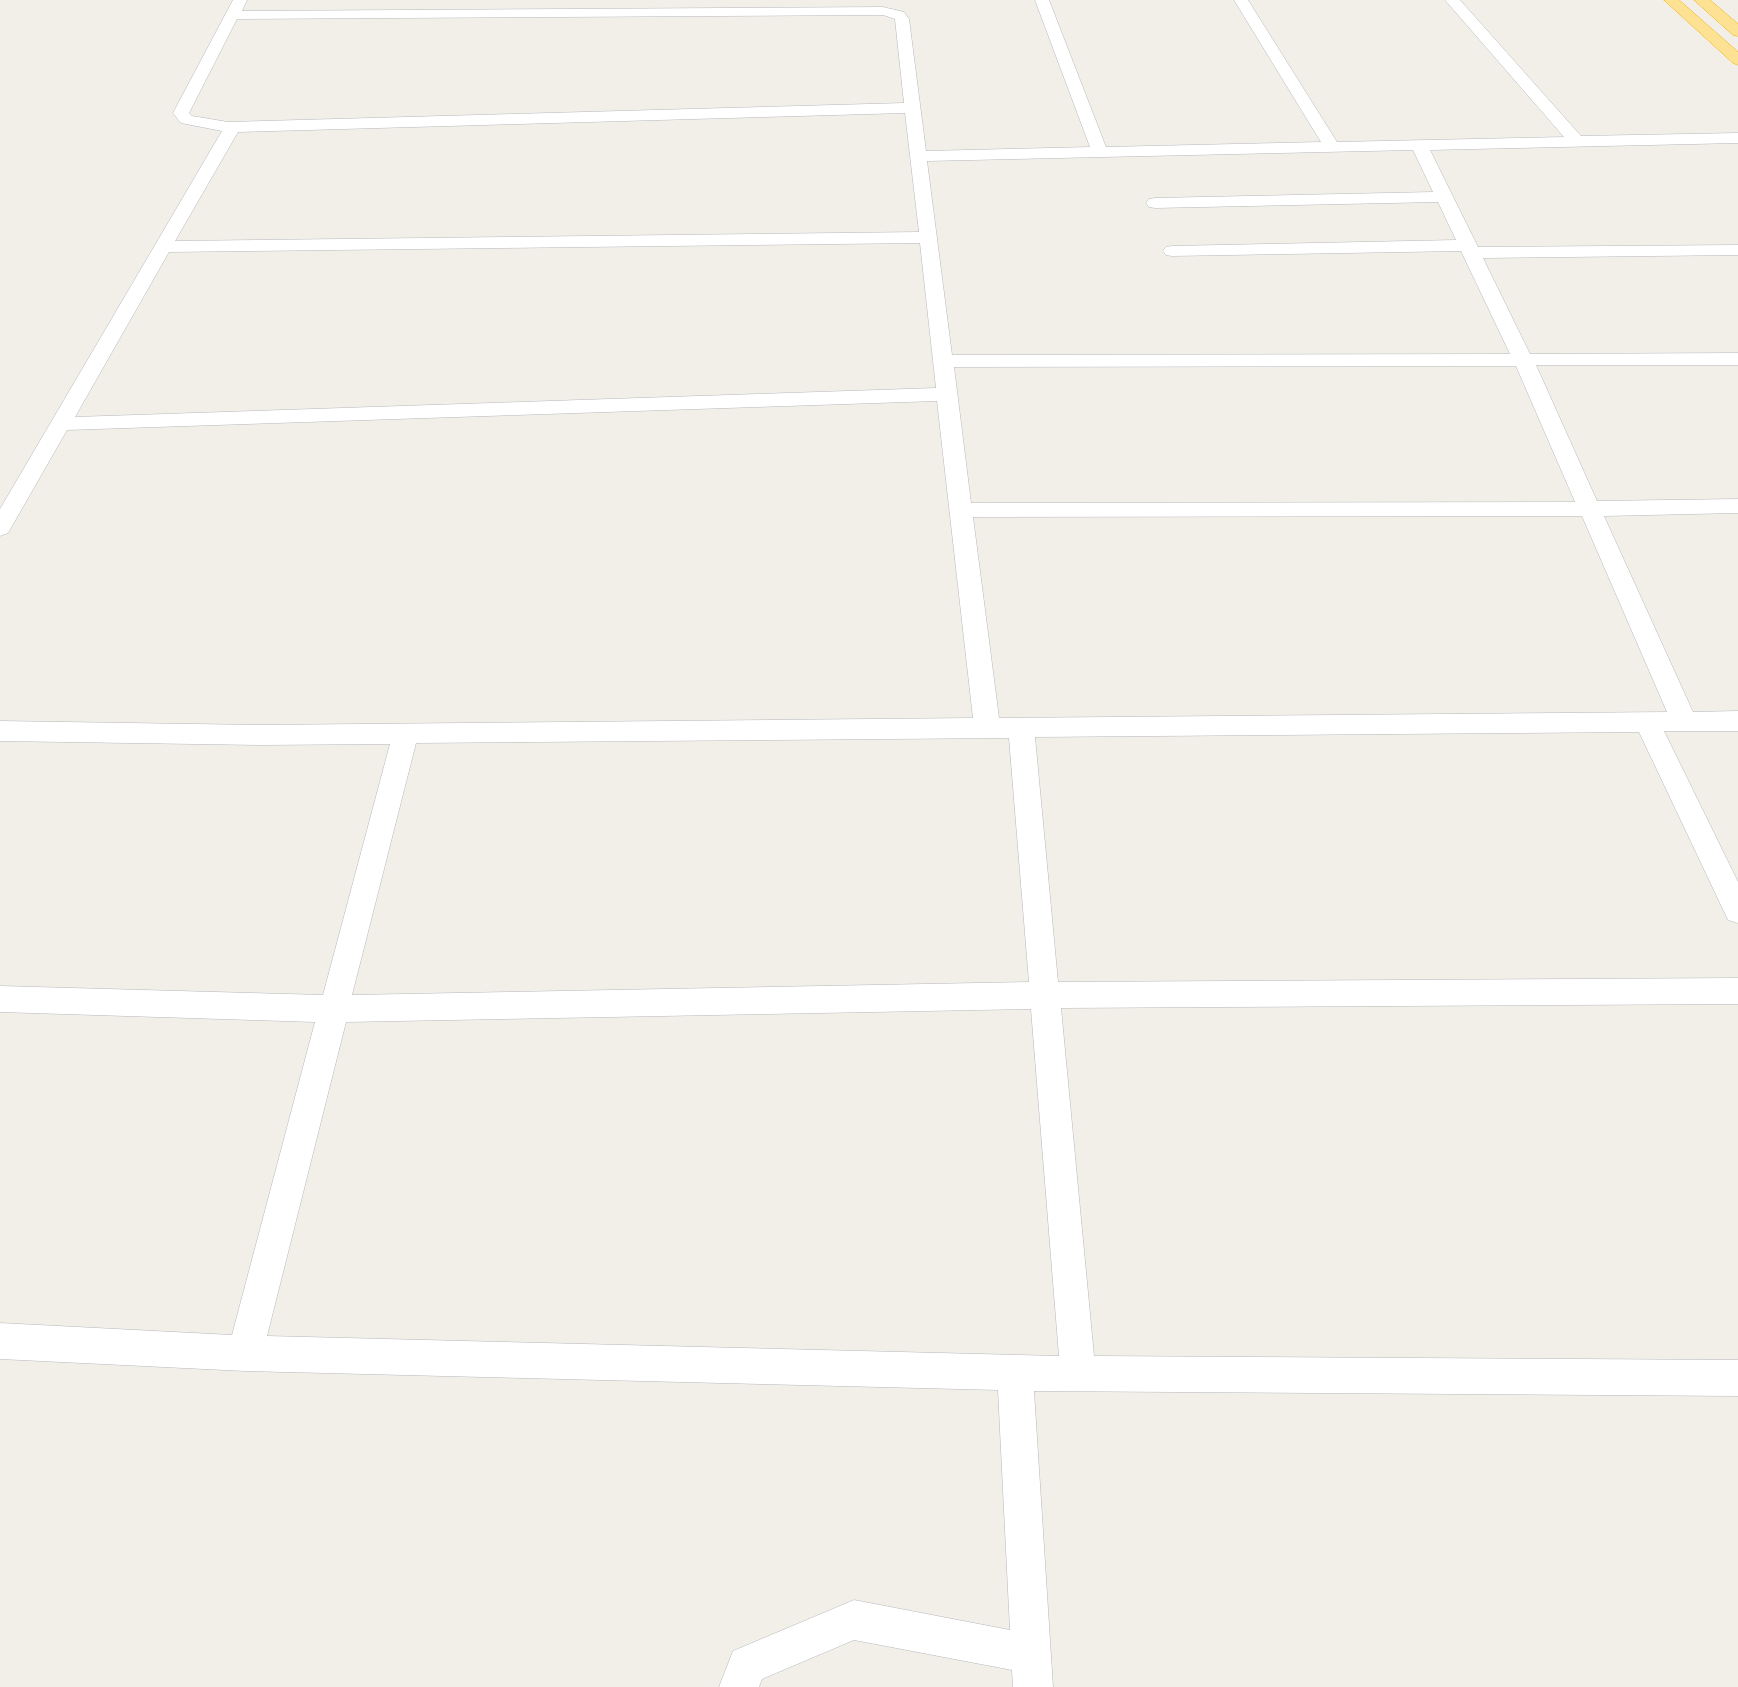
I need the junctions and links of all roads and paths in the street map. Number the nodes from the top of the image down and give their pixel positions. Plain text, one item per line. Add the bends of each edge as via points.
1 (900, 0) edge
2 (1042, 0) edge
3 (1241, 0) edge
4 (1452, 0) edge
5 (1671, 0) edge
6 (1701, 0) edge
7 (236, 7) edge
8 (902, 19) junction
9 (1738, 32) edge
10 (1738, 60) edge
11 (913, 108) junction
12 (227, 127) junction
13 (1738, 138) edge
14 (1577, 142) junction
15 (1419, 145) junction
16 (1332, 147) junction
17 (1100, 152) junction
18 (919, 156) junction
19 (1444, 197) junction
20 (1155, 203) dead end
21 (928, 238) junction
22 (162, 247) junction
23 (1470, 249) junction
24 (1738, 250) edge
25 (1172, 251) dead end
26 (1523, 359) junction
27 (1738, 359) edge
28 (943, 360) junction
29 (947, 394) junction
30 (60, 424) junction
31 (1738, 506) edge
32 (1590, 509) junction
33 (961, 510) junction
34 (0, 528) edge
35 (1684, 721) junction
36 (1738, 721) edge
37 (1646, 722) junction
38 (987, 728) junction
39 (1021, 728) junction
40 (0, 731) edge
41 (405, 734) junction
42 (1738, 912) edge
43 (1738, 991) edge
44 (1044, 995) junction
45 (0, 999) edge
46 (332, 1009) junction
47 (0, 1341) edge
48 (246, 1352) junction
49 (1015, 1372) junction
50 (1078, 1374) junction
51 (1738, 1378) edge
52 (1032, 1671) edge
53 (739, 1687) edge

1 - 8 street
2 - 17 street
3 - 16 street
4 - 14 street
5 - 10 highway
6 - 9 highway
7 - 8 street via 883,11 892,12
7 - 12 street via 181,113 187,120
8 - 11 street
11 - 12 street
11 - 18 street
12 - 22 street via 230,131
13 - 14 street
14 - 15 street
15 - 16 street
15 - 19 street
16 - 17 street
17 - 18 street
18 - 21 street
19 - 20 street
19 - 23 street
21 - 22 street
21 - 28 street
22 - 30 street
23 - 24 street
23 - 25 street
23 - 26 street
26 - 27 street
26 - 28 street
26 - 32 street
28 - 29 street
29 - 30 street
29 - 33 street
30 - 34 street
31 - 32 street
32 - 33 street
32 - 35 street
33 - 38 street
35 - 36 street
35 - 37 street
37 - 39 street
37 - 42 street
38 - 39 street
38 - 41 street
39 - 44 street
40 - 41 street
41 - 46 street
43 - 44 street
44 - 46 street
44 - 50 street
45 - 46 street
46 - 48 street
47 - 48 street
48 - 49 street
49 - 50 street
49 - 52 street
50 - 51 street
52 - 53 street via 854,1620 747,1665

